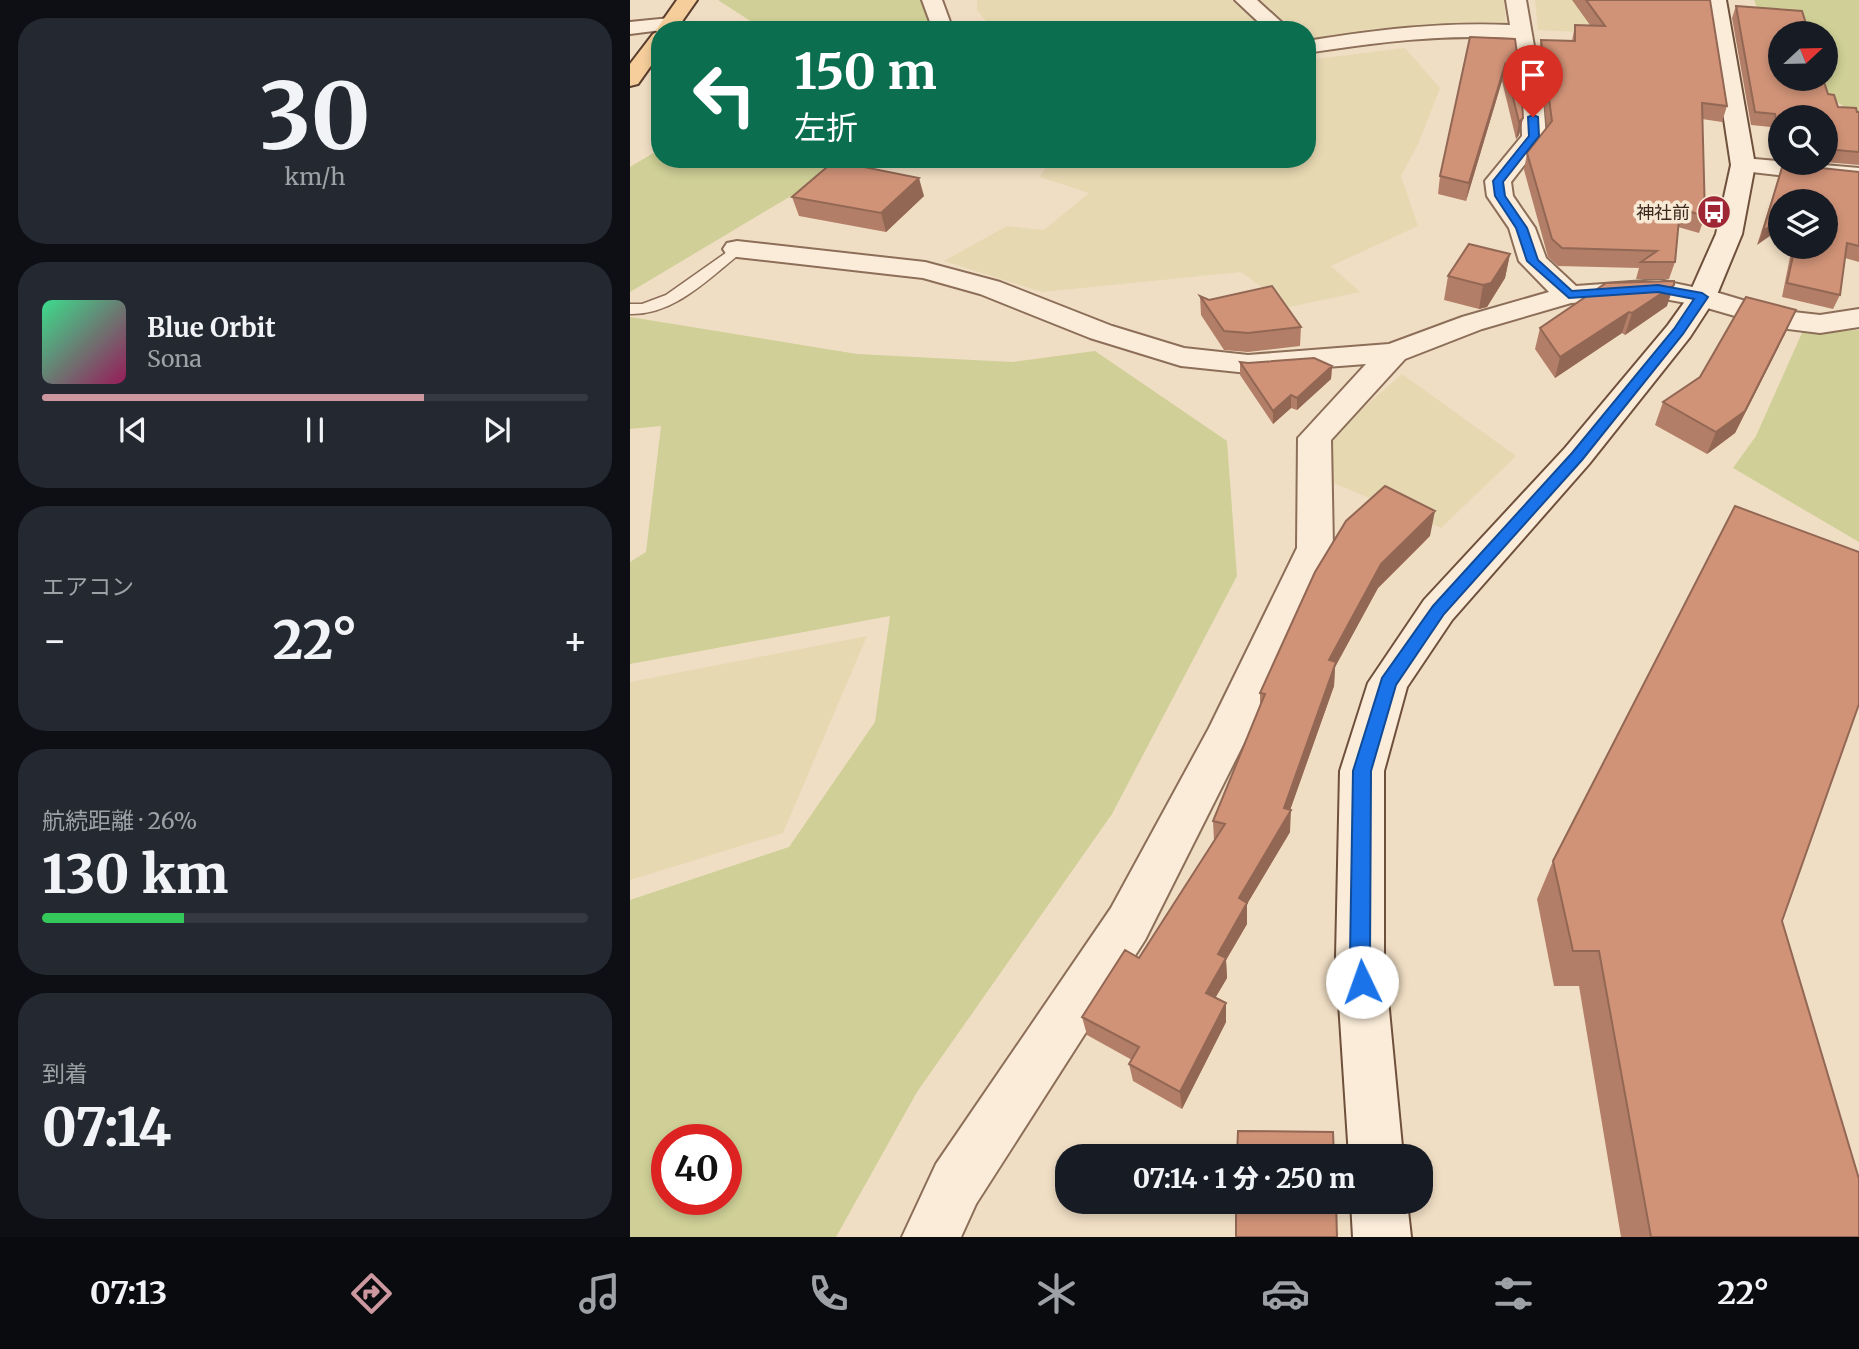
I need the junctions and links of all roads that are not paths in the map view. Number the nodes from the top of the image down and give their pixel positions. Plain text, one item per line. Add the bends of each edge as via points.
1 (687, 0) edge
2 (932, 0) edge
3 (1245, 0) edge
4 (1516, 0) edge
5 (1716, 0) edge
6 (672, 21) edge
7 (940, 21) edge
8 (1270, 21) edge
9 (630, 27) edge
10 (651, 29) edge
11 (1521, 32) junction
12 (1316, 46) edge
13 (651, 50) edge
14 (630, 79) edge
15 (1743, 165) junction
16 (1859, 176) edge
17 (737, 249) joint
18 (1569, 295) junction
19 (1702, 297) junction
20 (630, 309) edge
21 (1859, 318) edge
22 (1394, 353) junction
23 (1375, 1144) edge
24 (1381, 1214) edge
25 (931, 1237) edge
26 (1382, 1237) edge

1 - 6 main road
2 - 7 street
3 - 8 street
4 - 11 street
5 - 15 street
9 - 10 street
11 - 12 street via 1457,29
11 - 18 street via 1534,136 1498,181 1500,196 1522,228 1533,261
13 - 14 main road
15 - 16 street
15 - 19 street via 1729,234
17 - 20 lane via 660,306 641,312
17 - 22 street via 925,270 990,288 1101,332 1181,357 1248,364
18 - 19 street via 1658,289
18 - 22 street via 1472,323
19 - 21 street via 1773,318 1820,324
19 - 23 street via 1577,456 1438,610 1388,683 1362,771 1360,957
22 - 25 street via 1314,438 1315,548 1226,737 1128,924 956,1184
24 - 26 street

